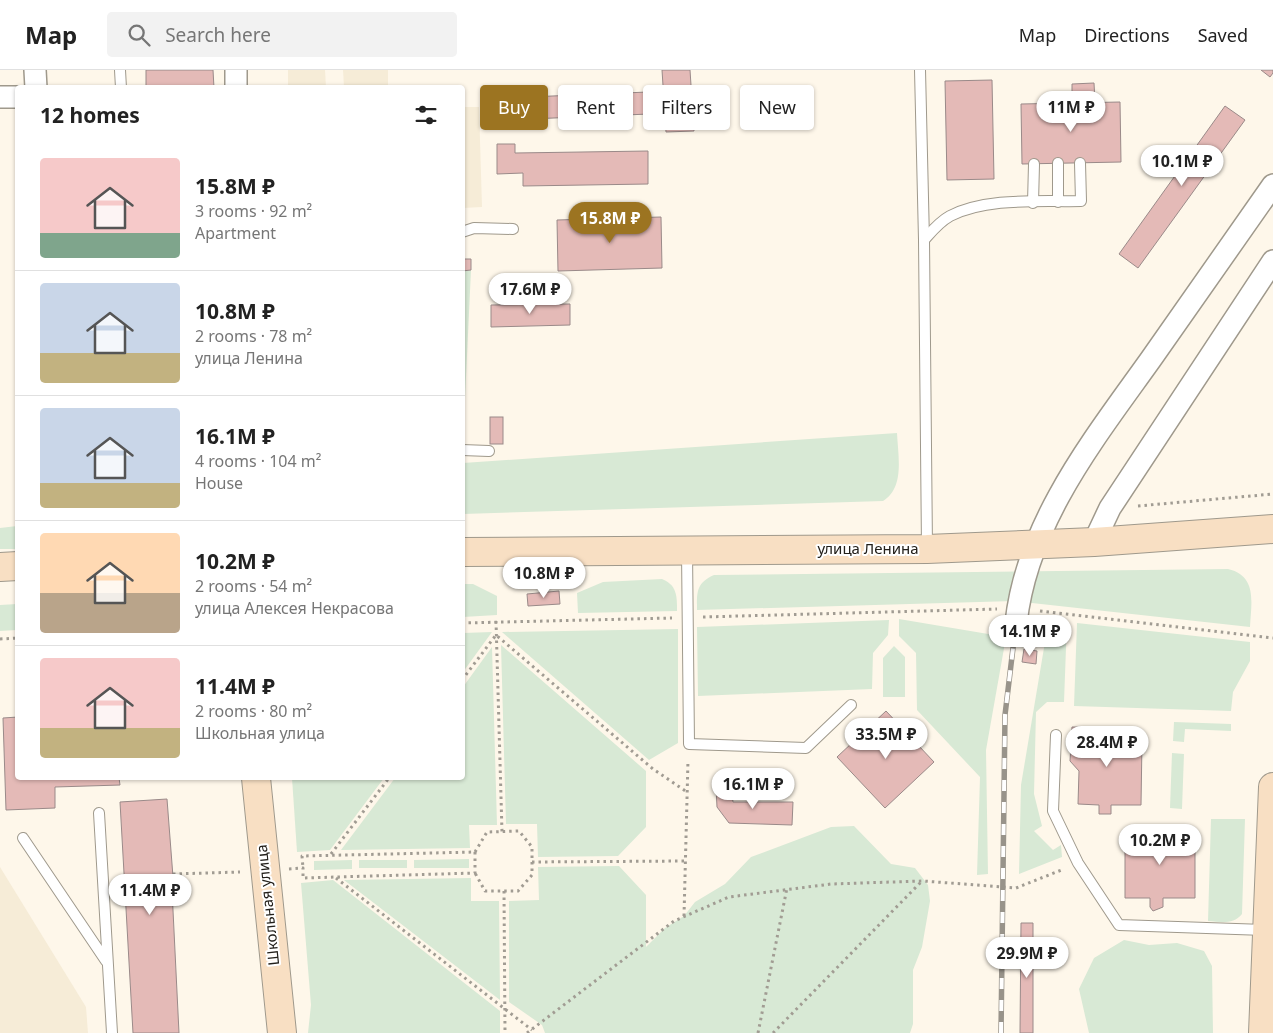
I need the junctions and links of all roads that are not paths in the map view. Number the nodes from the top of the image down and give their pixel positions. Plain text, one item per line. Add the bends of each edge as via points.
1 (35, 70) edge
2 (120, 70) edge
3 (236, 70) edge
4 (920, 70) edge
5 (36, 85) edge
6 (121, 85) edge
7 (236, 85) edge
8 (0, 97) edge
9 (15, 97) edge
10 (1058, 163) dead end
11 (1080, 163) dead end
12 (1034, 164) dead end
13 (1273, 185) edge
14 (1058, 202) junction
15 (1033, 203) junction
16 (513, 229) dead end
17 (465, 231) edge
18 (924, 240) junction
19 (1273, 260) edge
20 (465, 450) edge
21 (489, 451) dead end
22 (1273, 529) edge
23 (1094, 542) junction
24 (1036, 545) junction
25 (927, 549) junction
26 (687, 550) junction
27 (465, 552) edge
28 (15, 566) edge
29 (0, 567) edge
30 (1017, 616) road end
31 (851, 705) dead end
32 (1056, 735) dead end
33 (256, 780) edge
34 (1273, 787) edge
35 (99, 813) dead end
36 (23, 838) dead end
37 (1267, 930) junction
38 (107, 962) junction
39 (112, 1033) edge
40 (282, 1033) edge
41 (1263, 1033) edge

1 - 5 street
2 - 6 lane
3 - 7 street
4 - 18 lane
8 - 9 street
10 - 14 lane
11 - 14 lane via 1081,201
12 - 15 lane
13 - 24 street via 1080,460
14 - 15 lane
15 - 18 lane via 961,211 936,226
16 - 17 lane via 474,228
18 - 25 lane
19 - 23 street via 1110,508
20 - 21 lane
22 - 23 main road, улица Ленина
23 - 24 main road, улица Ленина
24 - 25 main road, улица Ленина
24 - 30 street
25 - 26 main road, улица Ленина
26 - 27 main road, улица Ленина
26 - 31 lane via 689,744 806,748
28 - 29 main road
32 - 37 lane via 1053,811 1078,863 1119,925
33 - 40 main road, Школьная улица
34 - 37 main road
35 - 38 lane
36 - 38 lane
37 - 41 main road
38 - 39 lane

